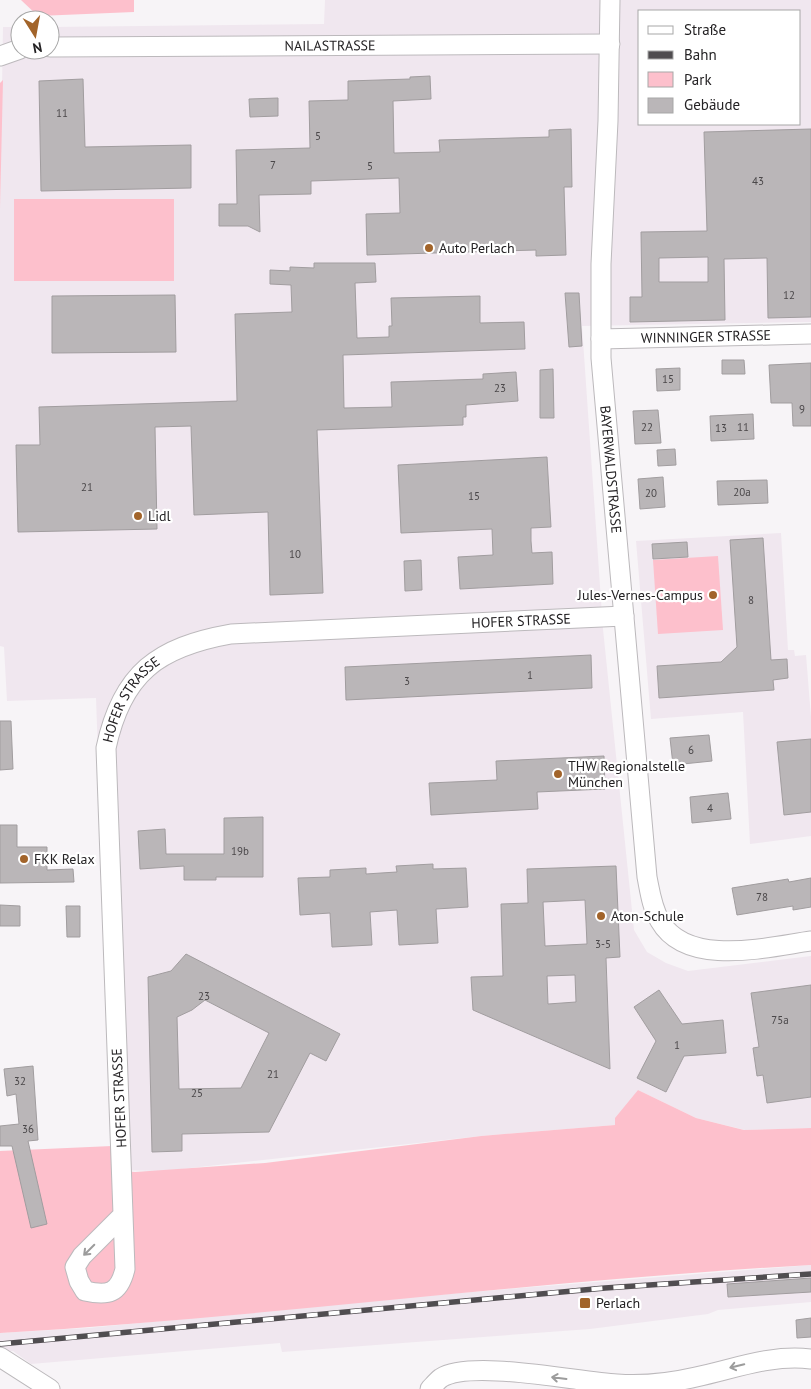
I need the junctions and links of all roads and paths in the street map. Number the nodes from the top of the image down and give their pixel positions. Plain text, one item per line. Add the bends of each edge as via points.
1 (610, 0) edge
2 (610, 44) junction
3 (60, 47) edge
4 (811, 334) edge
5 (601, 339) junction
6 (624, 616) junction
7 (811, 941) edge
8 (123, 1215) dead end
9 (0, 1357) edge
10 (811, 1359) edge
11 (50, 1389) edge
12 (430, 1389) edge

1 - 2 street, BAYERWALDSTRASSE
2 - 3 street, NAILASTRASSE
2 - 5 street, BAYERWALDSTRASSE
4 - 5 street, WINNINGER STRASSE
5 - 6 street, BAYERWALDSTRASSE
6 - 7 street, BAYERWALDSTRASSE via 647,877 654,911 669,933 692,944 722,951
6 - 8 street, HOFER STRASSE via 231,634 175,648 153,660 131,684 112,722 106,748
9 - 11 street
10 -> 12 street via 756,1362 660,1384 612,1384 471,1371 441,1378

